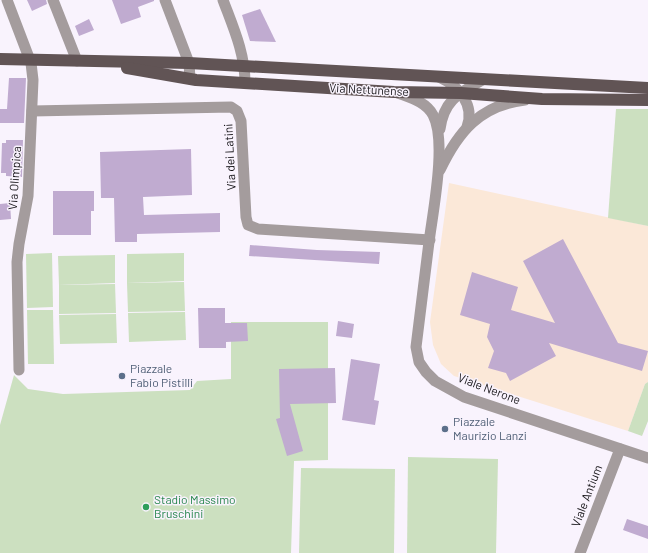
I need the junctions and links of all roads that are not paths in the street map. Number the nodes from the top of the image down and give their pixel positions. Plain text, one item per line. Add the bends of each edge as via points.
1 (7, 0) edge
2 (53, 0) edge
3 (165, 0) edge
4 (223, 0) edge
5 (0, 59) edge
6 (30, 60) junction
7 (77, 61) junction
8 (91, 62) junction
9 (189, 63) junction
10 (244, 66) junction
11 (439, 76) junction
12 (190, 79) junction
13 (484, 79) junction
14 (245, 83) junction
15 (648, 88) edge
16 (394, 92) junction
17 (461, 93) junction
18 (542, 99) junction
19 (648, 100) edge
20 (32, 111) junction
21 (467, 127) junction
22 (439, 137) junction
23 (439, 173) junction
24 (430, 240) junction
25 (19, 370) dead end
26 (620, 449) junction
27 (648, 458) edge
28 (580, 553) edge

1 - 6 street, Via Olimpica
2 - 7 street
3 - 9 street
4 - 10 street via 238,40
5 - 6 main road, Via Nettunense
6 - 7 main road, Via Nettunense
6 - 20 street, Via Olimpica via 33,76
7 - 8 main road, Via Nettunense
8 - 9 main road, Via Nettunense
8 - 12 main road, Via Nettunense
9 - 10 main road, Via Nettunense
9 - 12 street
10 - 11 main road, Via Nettunense
10 - 14 street
11 - 13 main road, Via Nettunense
11 - 17 street
12 - 14 main road, Via Nettunense
13 - 15 main road, Via Nettunense
13 - 17 street, Viale Nerone
14 - 16 main road, Via Nettunense
16 - 17 main road, Via Nettunense
16 - 22 street, Viale Nerone via 416,100 430,110
17 - 18 main road, Via Nettunense
17 - 21 street via 468,106
17 - 22 street, Viale Nerone via 446,108
18 - 19 main road, Via Nettunense
18 - 21 street, Viale Nerone via 500,106
20 - 24 street, Via dei Latini via 231,107 242,121 248,225 258,229
20 - 25 street, Via Olimpica via 28,196 17,262
21 - 23 street, Viale Nerone via 453,144
22 - 23 street, Viale Nerone
23 - 24 street, Viale Nerone
24 - 26 street, Viale Nerone via 416,348 419,362 426,372 435,381 464,397
26 - 27 street, Viale Nerone
26 - 28 street, Viale Antium

